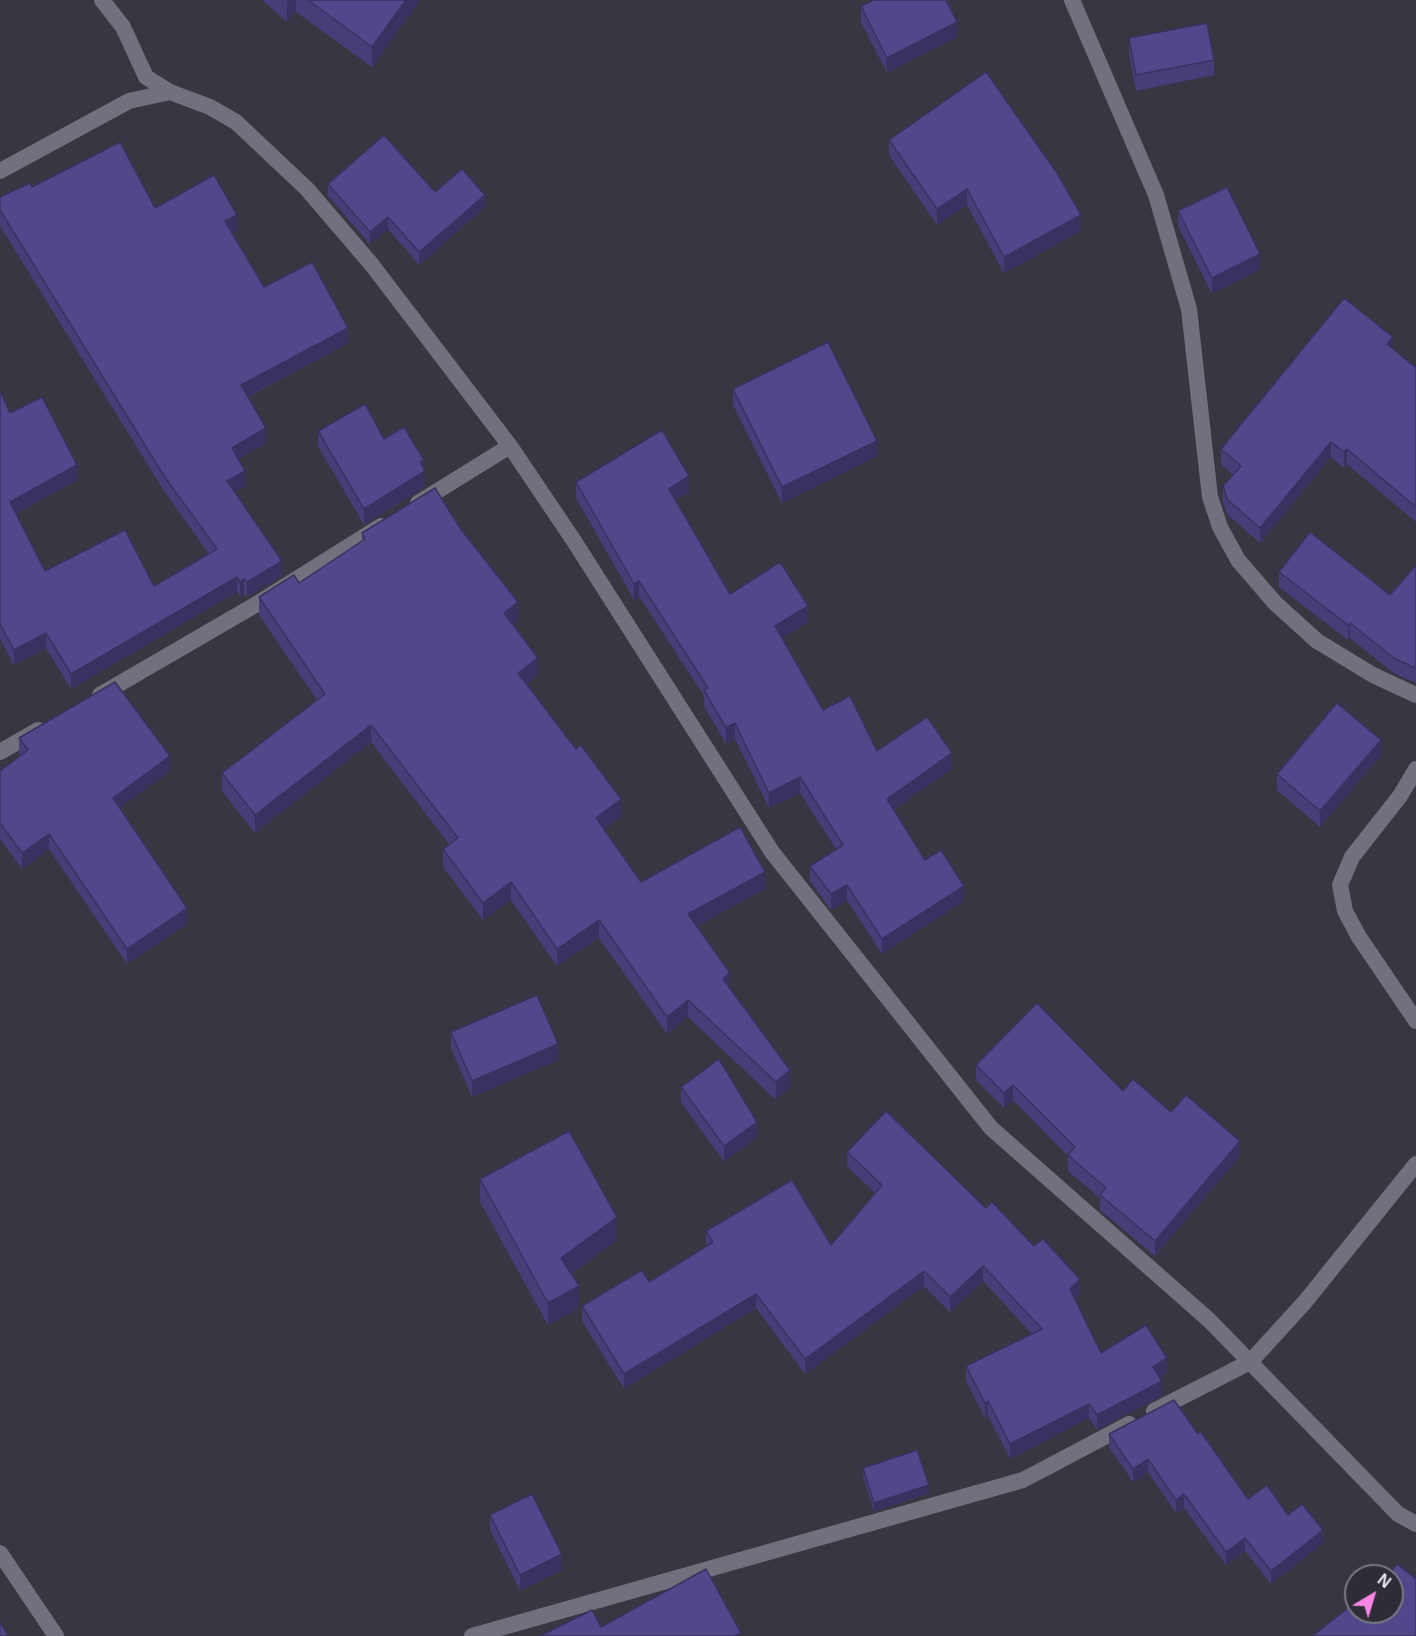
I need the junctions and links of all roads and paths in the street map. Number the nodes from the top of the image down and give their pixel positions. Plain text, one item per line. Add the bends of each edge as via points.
1 (102, 0) edge
2 (1071, 0) edge
3 (170, 92) junction
4 (0, 171) edge
5 (510, 446) junction
6 (1416, 695) edge
7 (82, 705) edge
8 (51, 723) edge
9 (0, 752) edge
10 (1416, 769) edge
11 (1416, 1021) edge
12 (1416, 1164) edge
13 (1250, 1362) junction
14 (1416, 1524) edge
15 (0, 1553) edge
16 (56, 1636) edge
17 (472, 1636) edge

1 - 3 street via 123,27 146,77
2 - 6 street via 1156,195 1189,309 1210,497 1220,527 1238,560 1275,603 1317,641
3 - 4 street via 129,101
3 - 5 street via 210,106 236,122 307,189 372,264
5 - 7 street via 255,605
5 - 13 street via 772,852 991,1128 1209,1320
8 - 9 street
10 - 11 street via 1352,857 1340,885 1345,911 1359,937
12 - 13 street via 1304,1303
13 - 14 street via 1398,1514
13 - 17 street via 1023,1480
15 - 16 street

